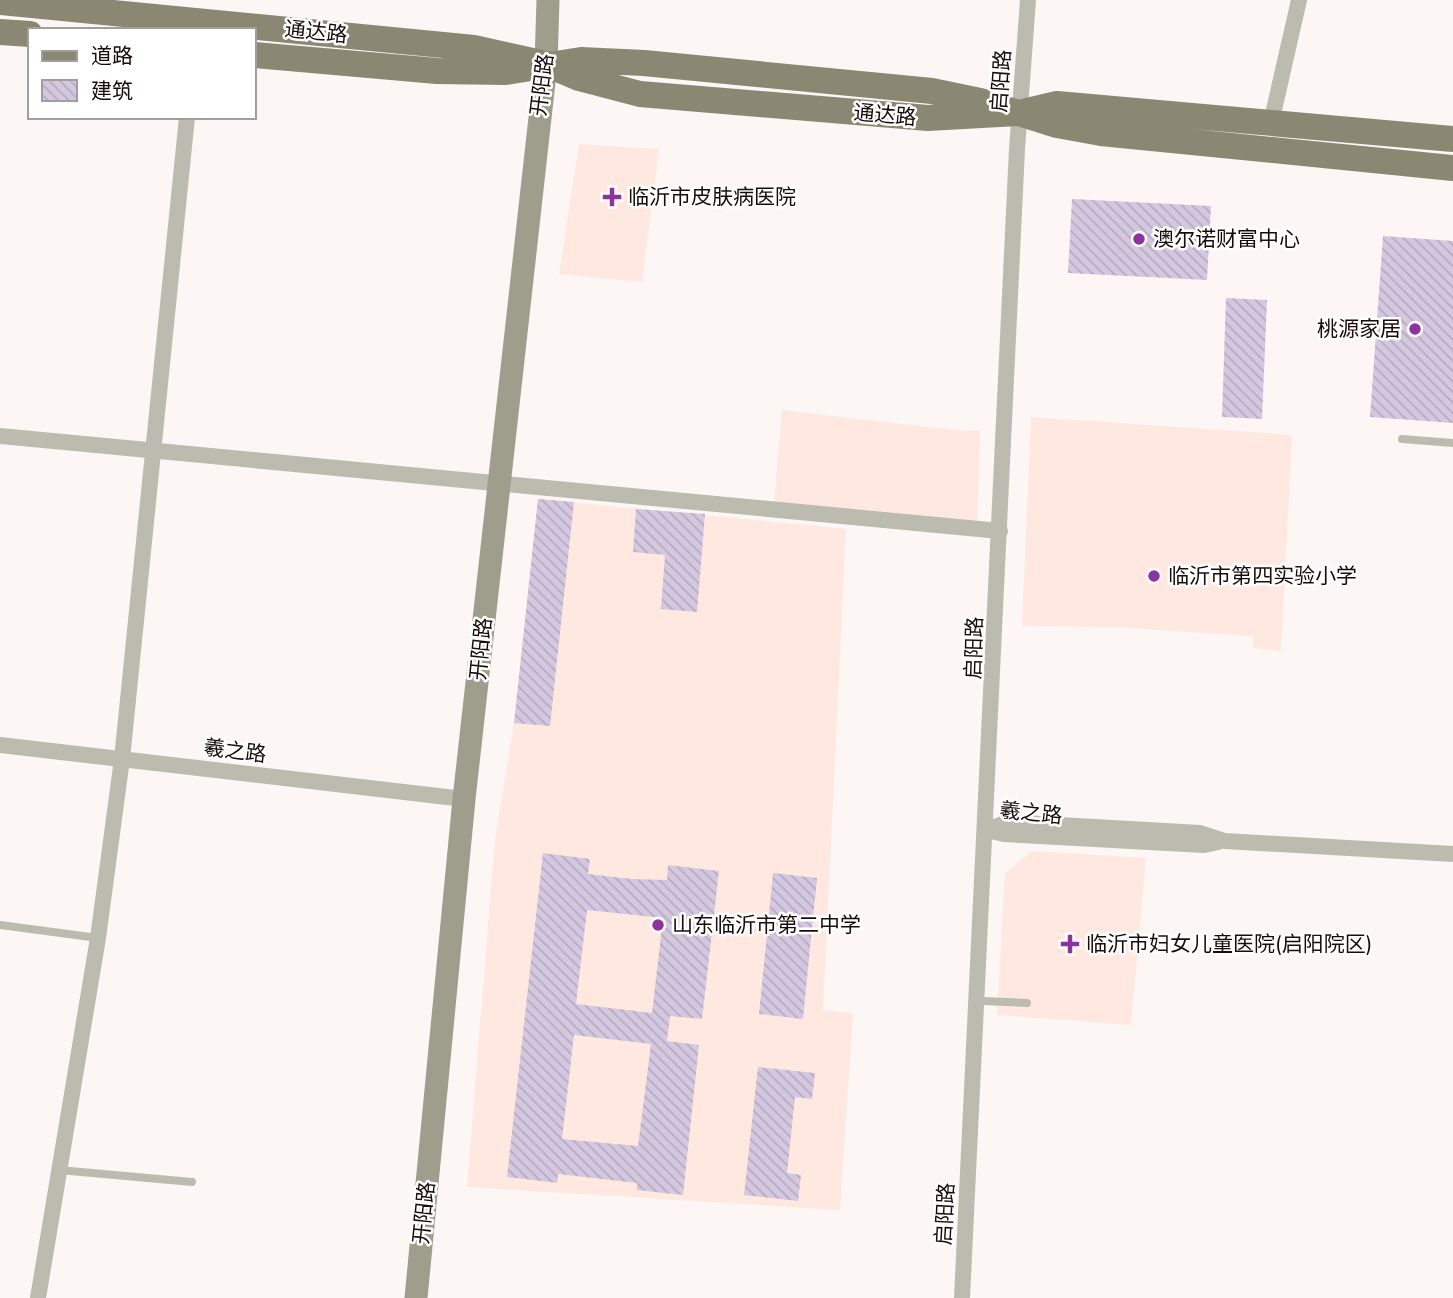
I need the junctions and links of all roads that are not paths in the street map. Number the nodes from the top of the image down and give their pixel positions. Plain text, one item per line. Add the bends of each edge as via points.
1 (548, 0) edge
2 (1028, 0) edge
3 (1299, 0) edge
4 (0, 2) edge
5 (0, 32) edge
6 (28, 34) edge
7 (256, 54) edge
8 (546, 64) junction
9 (1019, 113) junction
10 (187, 119) edge
11 (1270, 123) junction
12 (1453, 139) edge
13 (1453, 168) edge
14 (0, 436) edge
15 (1402, 439) dead end
16 (1453, 443) edge
17 (153, 451) junction
18 (498, 485) junction
19 (1000, 531) junction
20 (0, 745) edge
21 (122, 759) junction
22 (464, 799) junction
23 (987, 830) junction
24 (1453, 854) edge
25 (0, 925) edge
26 (97, 938) junction
27 (1027, 1003) dead end
28 (980, 1006) junction
29 (59, 1170) junction
30 (192, 1182) dead end
31 (38, 1298) edge
32 (416, 1298) edge
33 (962, 1298) edge

1 - 8 street, 开阳路
2 - 9 street, 启阳路
3 - 11 street
4 - 8 main road, 通达路 via 474,48
5 - 6 main road
7 - 8 main road, 通达路 via 437,71 506,72
8 - 9 main road, 通达路 via 640,94 928,118
8 - 18 street, 开阳路
9 - 11 main road, 通达路 via 1057,104
9 - 13 main road, 通达路 via 1101,133
9 - 19 street, 启阳路
10 - 17 street
11 - 12 main road, 通达路
14 - 17 street
15 - 16 lane
17 - 18 street
17 - 21 street
18 - 19 street
18 - 22 street, 开阳路
19 - 23 street, 启阳路
20 - 21 street, 羲之路
21 - 22 street, 羲之路
21 - 26 street
22 - 32 street, 开阳路
23 - 24 street, 羲之路 via 1204,845 1225,841
23 - 28 street, 启阳路
25 - 26 lane
26 - 29 street
27 - 28 lane
28 - 33 street, 启阳路
29 - 30 lane
29 - 31 street

